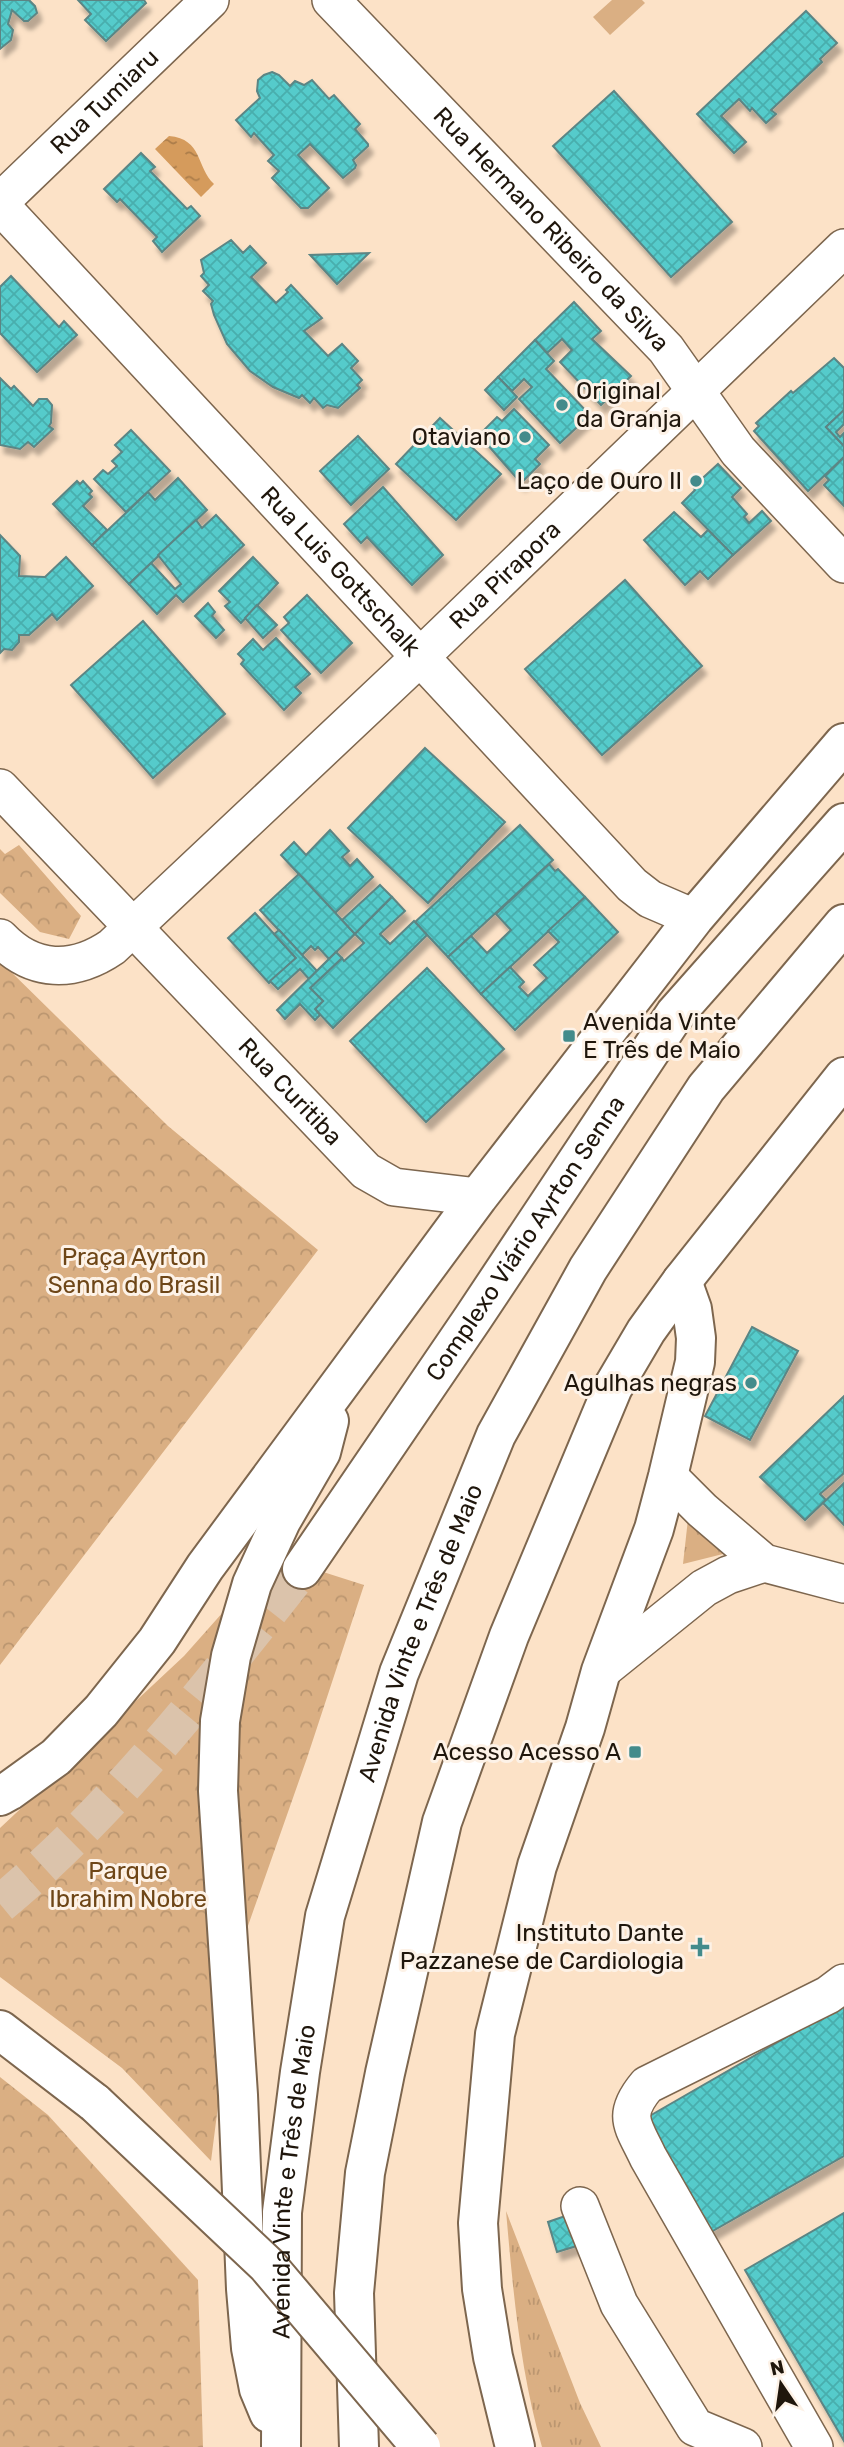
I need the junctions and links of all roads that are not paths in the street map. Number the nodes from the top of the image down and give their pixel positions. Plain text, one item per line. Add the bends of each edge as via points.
1 (210, 0) edge
2 (331, 0) edge
3 (0, 203) edge
4 (844, 248) edge
5 (696, 391) junction
6 (844, 564) edge
7 (420, 657) junction
8 (844, 743) edge
9 (0, 788) edge
10 (844, 823) edge
11 (694, 918) junction
12 (844, 924) edge
13 (134, 927) junction
14 (0, 938) edge
15 (840, 1091) edge
16 (478, 1198) junction
17 (682, 1281) junction
18 (331, 1398) junction
19 (668, 1476) junction
20 (764, 1563) junction
21 (302, 1569) tunnel mouth
22 (844, 1584) edge
23 (601, 1671) junction
24 (0, 1796) edge
25 (844, 1983) edge
26 (0, 2030) edge
27 (580, 2206) dead end
28 (281, 2446) edge
29 (359, 2447) edge
30 (421, 2447) edge
31 (515, 2447) edge
32 (743, 2447) edge
33 (814, 2447) edge

1 - 3 street, Rua Tumiaru
2 - 5 street, Rua Hermano Ribeiro da Silva via 660,343
3 - 7 street, Rua Luis Gottschalk
4 - 5 street, Rua Pirapora
5 - 6 street, Rua Hermano Ribeiro da Silva via 738,451
5 - 7 street, Rua Pirapora
7 - 11 street, Rua Luis Gottschalk via 632,885 650,899
7 - 13 street, Rua Pirapora
8 - 11 main road
9 - 13 street, Rua Curitiba
10 - 21 main road, Complexo Viário Ayrton Senna via 675,1014
11 - 16 main road
12 - 28 main road, Avenida Vinte e Três de Maio via 706,1088 588,1269 496,1434 399,1674 324,1916 300,2072 282,2212
13 - 14 street via 96,958 69,964 40,965
13 - 16 street, Rua Curitiba via 366,1171 394,1187
15 - 17 main road
16 - 18 main road
17 - 19 main road via 692,1309 695,1362
17 - 29 main road via 613,1387 509,1636 442,1822 365,2173 355,2293
18 - 24 main road via 101,1711 56,1757
18 - 28 main road via 321,1452 252,1584 231,1656 220,1721 218,1791 246,2289 259,2389
19 - 20 street
19 - 23 main road via 654,1529
20 - 22 street
20 - 23 street via 728,1574 704,1588
23 - 31 main road via 537,1866 495,2034 478,2223 493,2357
25 - 33 street via 647,2085 634,2101 631,2115 648,2157
26 - 30 main road, bridge via 95,2102 267,2265
27 - 32 street via 619,2304 695,2427

